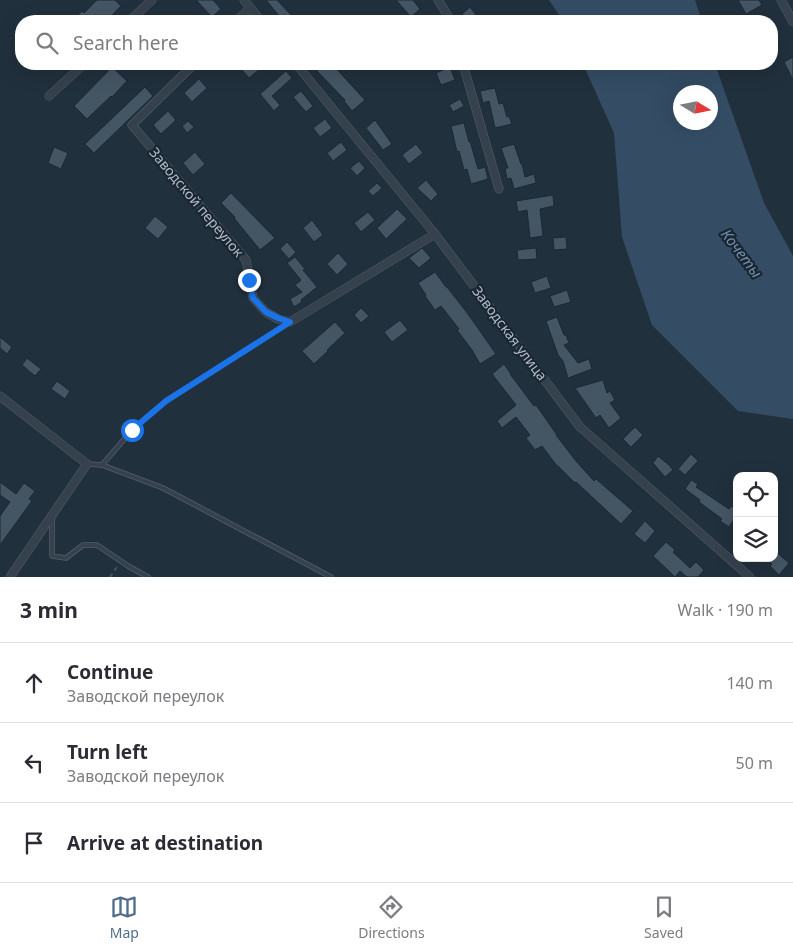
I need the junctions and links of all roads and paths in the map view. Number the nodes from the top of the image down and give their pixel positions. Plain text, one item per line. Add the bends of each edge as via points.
1 (152, 0) edge
2 (244, 0) edge
3 (438, 0) edge
4 (781, 0) edge
5 (250, 8) junction
6 (136, 15) edge
7 (242, 15) edge
8 (256, 15) edge
9 (447, 15) edge
10 (793, 22) edge
11 (77, 70) edge
12 (188, 70) edge
13 (301, 70) edge
14 (465, 70) edge
15 (49, 96) dead end
16 (499, 189) dead end
17 (435, 234) junction
18 (290, 322) junction
19 (0, 396) edge
20 (86, 464) junction
21 (102, 465) junction
22 (52, 516) junction
23 (122, 562) junction
24 (10, 577) edge
25 (110, 577) edge
26 (148, 577) edge
27 (331, 577) edge
28 (750, 577) edge

1 - 6 street
2 - 5 street
3 - 9 street
4 - 10 street
5 - 7 street
5 - 8 street
11 - 15 street
12 - 18 street, Заводской переулок via 132,125 246,260 253,298 266,312
13 - 17 street, Заводская улица
14 - 16 street
17 - 18 street
17 - 28 street, Заводская улица via 580,427
18 - 21 lane via 166,401 132,430
19 - 20 street
20 - 21 lane
20 - 22 street
21 - 27 lane via 163,488
22 - 23 lane via 52,556 66,558 83,545 97,545
22 - 24 street
23 - 25 path
23 - 26 lane

